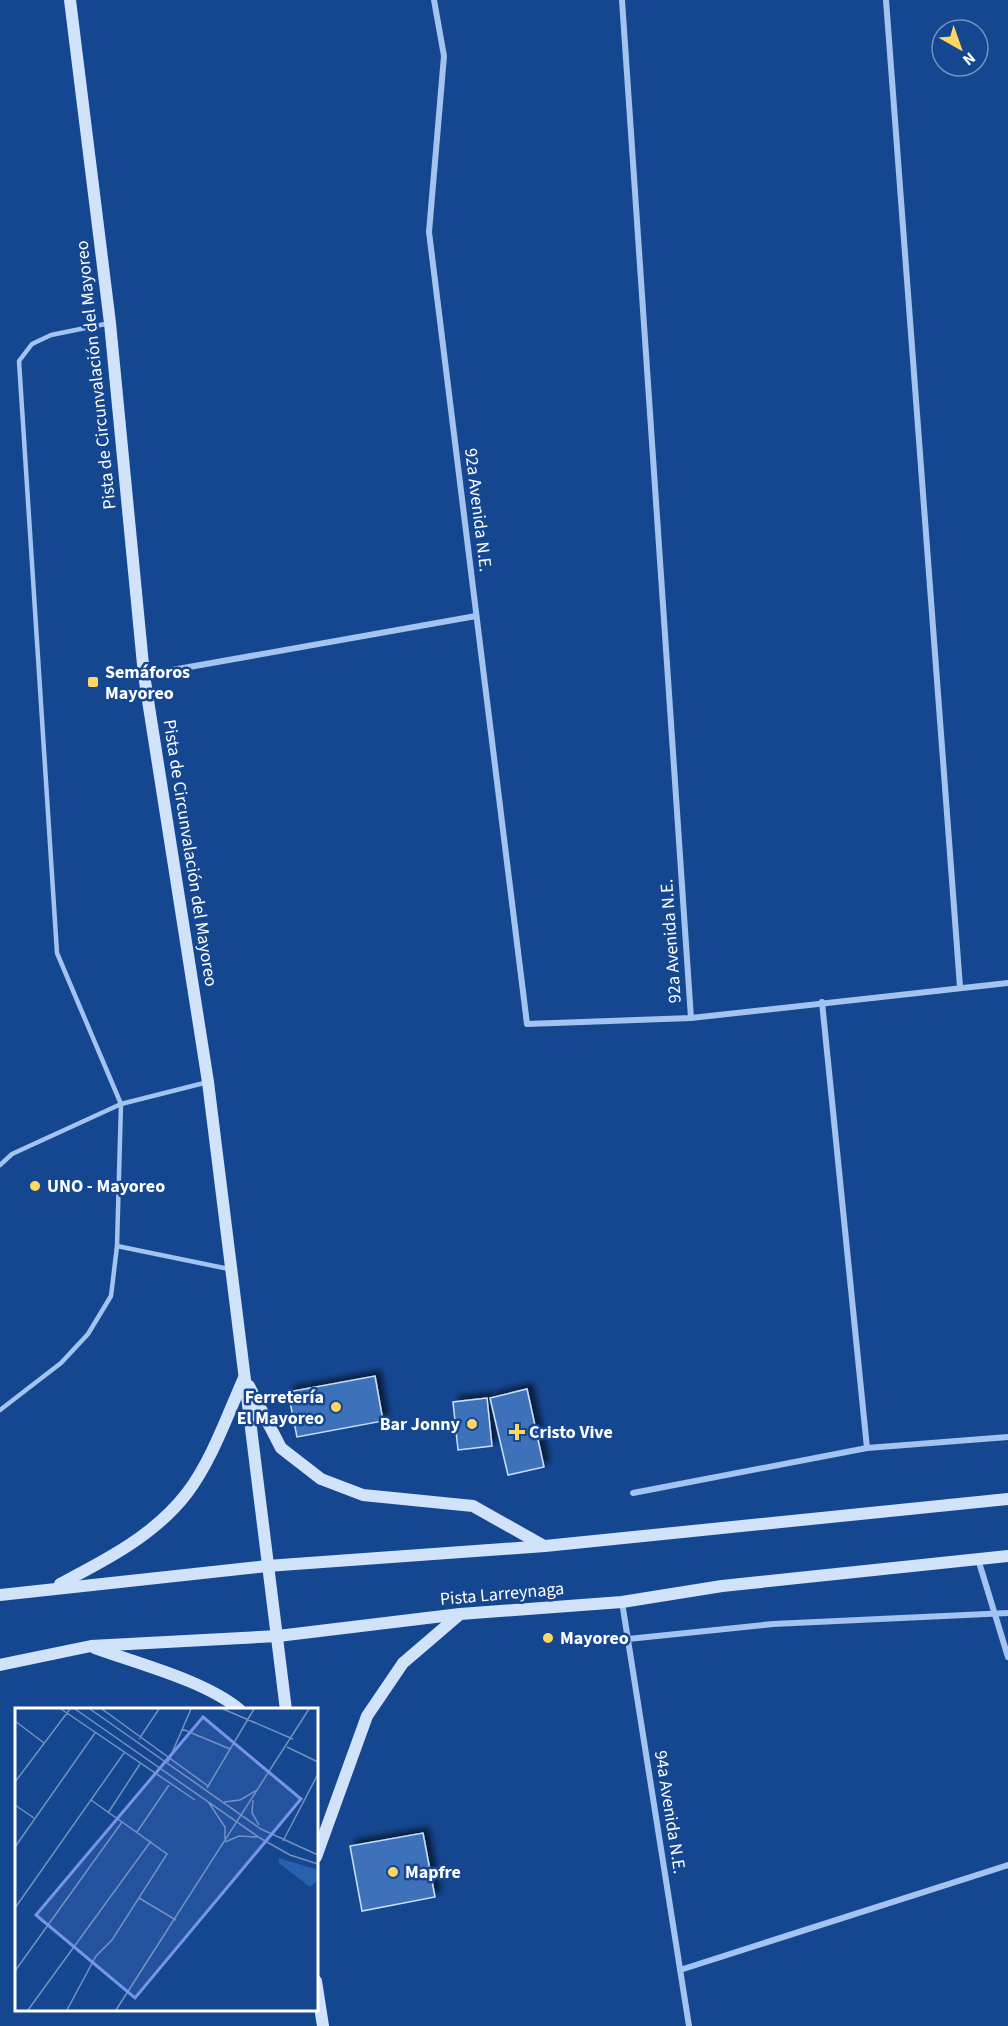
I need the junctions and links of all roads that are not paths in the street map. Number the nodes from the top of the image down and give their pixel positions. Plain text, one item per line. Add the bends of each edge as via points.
1 (70, 0) edge
2 (434, 0) edge
3 (622, 0) edge
4 (886, 0) edge
5 (110, 323) junction
6 (477, 616) junction
7 (144, 675) junction
8 (1008, 983) edge
9 (960, 987) junction
10 (822, 1002) junction
11 (691, 1018) junction
12 (208, 1082) junction
13 (121, 1104) junction
14 (0, 1165) edge
15 (117, 1246) junction
16 (230, 1269) junction
17 (245, 1377) junction
18 (0, 1410) edge
19 (1008, 1437) edge
20 (867, 1448) junction
21 (633, 1493) dead end
22 (1008, 1499) edge
23 (545, 1546) junction
24 (1008, 1556) edge
25 (978, 1559) junction
26 (267, 1566) junction
27 (55, 1587) junction
28 (0, 1595) edge
29 (622, 1602) junction
30 (1008, 1613) edge
31 (460, 1614) junction
32 (995, 1614) junction
33 (278, 1636) junction
34 (628, 1639) junction
35 (91, 1646) junction
36 (1008, 1657) edge
37 (0, 1665) edge
38 (238, 1708) edge
39 (286, 1708) edge
40 (318, 1851) edge
41 (1008, 1865) edge
42 (680, 1970) junction
43 (318, 1994) edge
44 (323, 2026) edge
45 (689, 2026) edge

1 - 5 main road, Pista de Circunvalación del Mayoreo
2 - 6 street, 92a Avenida N.E. via 444,56 429,232
3 - 11 street, 92a Avenida N.E.
4 - 9 street
5 - 7 main road, Pista de Circunvalación del Mayoreo
5 - 13 lane via 51,335 32,344 20,361 57,952
6 - 7 street
6 - 11 street, 92a Avenida N.E. via 527,1024
7 - 12 main road, Pista de Circunvalación del Mayoreo
8 - 9 street
9 - 10 street
10 - 11 street
10 - 20 street
12 - 13 lane
12 - 16 main road, Pista de Circunvalación del Mayoreo
13 - 14 lane via 12,1154
13 - 15 lane
15 - 16 lane
15 - 18 lane via 111,1296 88,1334 61,1363
16 - 17 main road, Pista de Circunvalación del Mayoreo
17 - 23 main road via 281,1449 321,1479 363,1496 473,1506
17 - 26 main road, Pista de Circunvalación del Mayoreo
17 - 27 main road via 208,1458 187,1493 161,1521 128,1546
19 - 20 street
20 - 21 street
22 - 23 main road
23 - 26 main road
24 - 25 main road, Pista Larreynaga
25 - 29 main road, Pista Larreynaga via 722,1586
25 - 32 street
26 - 27 main road
26 - 33 main road, Pista de Circunvalación del Mayoreo
27 - 28 main road
29 - 31 main road, Pista Larreynaga
29 - 34 street, 94a Avenida N.E.
30 - 32 street
31 - 33 main road, Pista Larreynaga
31 - 40 main road via 403,1663 367,1716
32 - 34 street via 773,1624
32 - 36 street
33 - 35 main road, Pista Larreynaga
33 - 39 main road, Pista de Circunvalación del Mayoreo
34 - 42 street, 94a Avenida N.E.
35 - 37 main road, Pista Larreynaga
35 - 38 main road via 202,1686
41 - 42 street
42 - 45 street, 94a Avenida N.E.
43 - 44 main road

